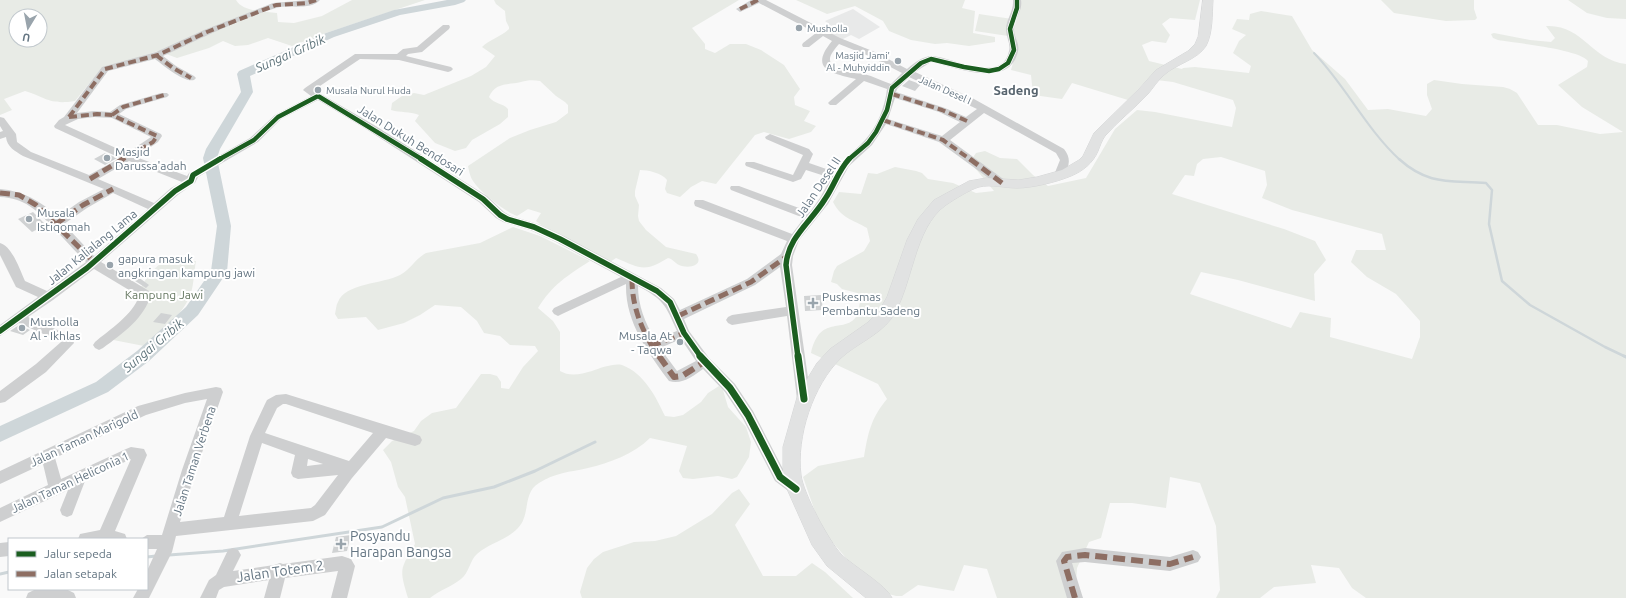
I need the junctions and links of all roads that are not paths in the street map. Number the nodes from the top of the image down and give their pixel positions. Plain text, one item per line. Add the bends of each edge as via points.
1 (316, 0) edge
2 (759, 0) edge
3 (1017, 0) edge
4 (1208, 0) edge
5 (740, 9) dead end
6 (446, 27) dead end
7 (822, 32) junction
8 (838, 40) junction
9 (806, 45) dead end
10 (156, 55) junction
11 (399, 57) junction
12 (336, 60) dead end
13 (347, 62) junction
14 (448, 69) dead end
15 (875, 69) dead end
16 (909, 73) junction
17 (191, 78) dead end
18 (866, 78) junction
19 (892, 91) junction
20 (164, 95) dead end
21 (318, 96) junction
22 (833, 103) dead end
23 (984, 108) junction
24 (112, 115) junction
25 (69, 117) junction
26 (1, 120) dead end
27 (883, 120) junction
28 (967, 121) junction
29 (4, 134) edge
30 (770, 137) dead end
31 (943, 140) junction
32 (127, 157) junction
33 (750, 164) dead end
34 (804, 166) junction
35 (1059, 175) junction
36 (837, 176) junction
37 (192, 178) junction
38 (90, 179) junction
39 (1002, 183) junction
40 (735, 188) dead end
41 (113, 189) junction
42 (0, 194) edge
43 (699, 203) dead end
44 (156, 208) junction
45 (812, 218) junction
46 (56, 224) junction
47 (794, 239) junction
48 (0, 247) edge
49 (786, 257) junction
50 (5, 261) edge
51 (94, 262) junction
52 (630, 278) junction
53 (49, 297) junction
54 (558, 311) dead end
55 (792, 311) junction
56 (678, 316) junction
57 (20, 318) junction
58 (732, 320) dead end
59 (0, 331) edge
60 (684, 333) junction
61 (99, 345) dead end
62 (651, 346) junction
63 (704, 362) junction
64 (216, 392) joint
65 (0, 398) edge
66 (804, 399) junction
67 (383, 431) junction
68 (257, 436) junction
69 (415, 440) dead end
70 (304, 451) junction
71 (48, 456) junction
72 (352, 468) junction
73 (80, 477) junction
74 (0, 478) edge
75 (56, 488) junction
76 (796, 489) junction
77 (67, 510) dead end
78 (0, 515) edge
79 (229, 524) junction
80 (105, 536) junction
81 (92, 538) edge
82 (115, 538) edge
83 (148, 542) edge
84 (166, 545) junction
85 (233, 555) dead end
86 (1192, 557) dead end
87 (280, 570) junction
88 (148, 584) edge
89 (215, 588) edge
90 (34, 598) edge
91 (68, 598) edge
92 (272, 598) edge
93 (339, 598) edge
94 (882, 598) edge
95 (1075, 598) edge

1 - 10 street via 276,5
2 - 5 street
2 - 7 street, Jalan Desel I
3 - 16 street, Jalan Desel II via 1016,14 1010,27 1013,53 1003,69 976,70 929,59
4 - 35 main road via 1204,37 1200,46 1160,72 1098,136 1084,163
6 - 11 street via 419,50 406,51
7 - 8 street, Jalan Desel I
7 - 9 street
8 - 16 street, Jalan Desel I
8 - 18 street via 827,54 826,64 838,71
10 - 17 street
10 - 25 street via 105,69
11 - 13 street via 361,56
11 - 14 street
12 - 13 street
13 - 21 street via 308,90
15 - 18 street
16 - 19 street, Jalan Desel II
16 - 23 street, Jalan Desel I
18 - 19 street
18 - 22 street
19 - 27 street, Jalan Desel II
19 - 28 street
20 - 24 street via 123,107
21 - 37 street, Jalan Kalialang Lama via 278,117 254,140
21 - 52 street, Jalan Dukuh Bendosari via 483,199 500,215 560,239
23 - 28 street
23 - 35 street, Jalan Desel I via 1060,151 1066,160
24 - 25 street
24 - 32 street via 157,136 153,142
25 - 32 street via 59,126
26 - 29 street
27 - 31 street
27 - 36 street, Jalan Desel II via 874,136 847,162
28 - 31 street
29 - 38 street via 12,136 15,146 27,154
30 - 34 street via 805,151 808,154
31 - 39 street
32 - 37 street
32 - 38 street
33 - 34 street via 793,179
34 - 36 street
35 - 39 main road via 1018,184
36 - 45 street, Jalan Desel II via 830,192
37 - 44 street, Jalan Kalialang Lama
38 - 41 street
39 - 66 main road via 974,184 939,203 923,222 914,240 894,298 885,314 872,327 836,353 823,367
40 - 45 street
41 - 44 street
41 - 46 street via 83,205
42 - 46 street via 15,195 33,203
43 - 47 street
44 - 51 street, Jalan Kalialang Lama
45 - 47 street, Jalan Desel II
46 - 51 street
47 - 49 street, Jalan Desel II
48 - 50 street
49 - 55 street
49 - 56 street via 751,282
50 - 53 street via 20,284
51 - 53 street, Jalan Kalialang Lama
51 - 61 street via 145,294 142,303 128,320
52 - 54 street
52 - 56 street, Jalan Dukuh Bendosari via 670,302
52 - 62 street via 636,312
53 - 57 street, Jalan Kalialang Lama
55 - 58 street
55 - 66 street
56 - 60 street, Jalan Dukuh Bendosari
57 - 59 street, Jalan Kalialang Lama
57 - 65 street via 66,338 68,343 41,368
60 - 62 street
60 - 63 street, Jalan Dukuh Bendosari
62 - 63 street via 674,377 682,376
63 - 76 street, Jalan Dukuh Bendosari via 730,388 748,415 780,477
64 - 71 street, Jalan Taman Marigold via 143,410
64 - 84 street, Jalan Taman Verbena
66 - 76 main road via 792,447 792,476
67 - 68 street via 281,399 272,404
67 - 69 street
67 - 72 street
68 - 70 street
68 - 79 street
70 - 72 street
70 - 72 street via 298,473
71 - 74 street, Jalan Taman Marigold
71 - 75 street
72 - 79 street via 320,510 314,514
73 - 75 street, Jalan Taman Heliconia 1
73 - 77 street
73 - 80 street, Jalan Taman Heliconia 1 via 132,453 140,455
75 - 78 street, Jalan Taman Heliconia 1
76 - 94 main road via 819,539 834,560
79 - 84 street
80 - 81 street
80 - 82 street
83 - 84 street
84 - 88 street, Jalan Taman Verbena
85 - 89 street
86 - 95 street via 1170,564 1085,555 1067,557 1064,561
87 - 89 street, Jalan Totem 2
87 - 92 street
87 - 93 street, Jalan Totem 2 via 346,564
90 - 91 street

